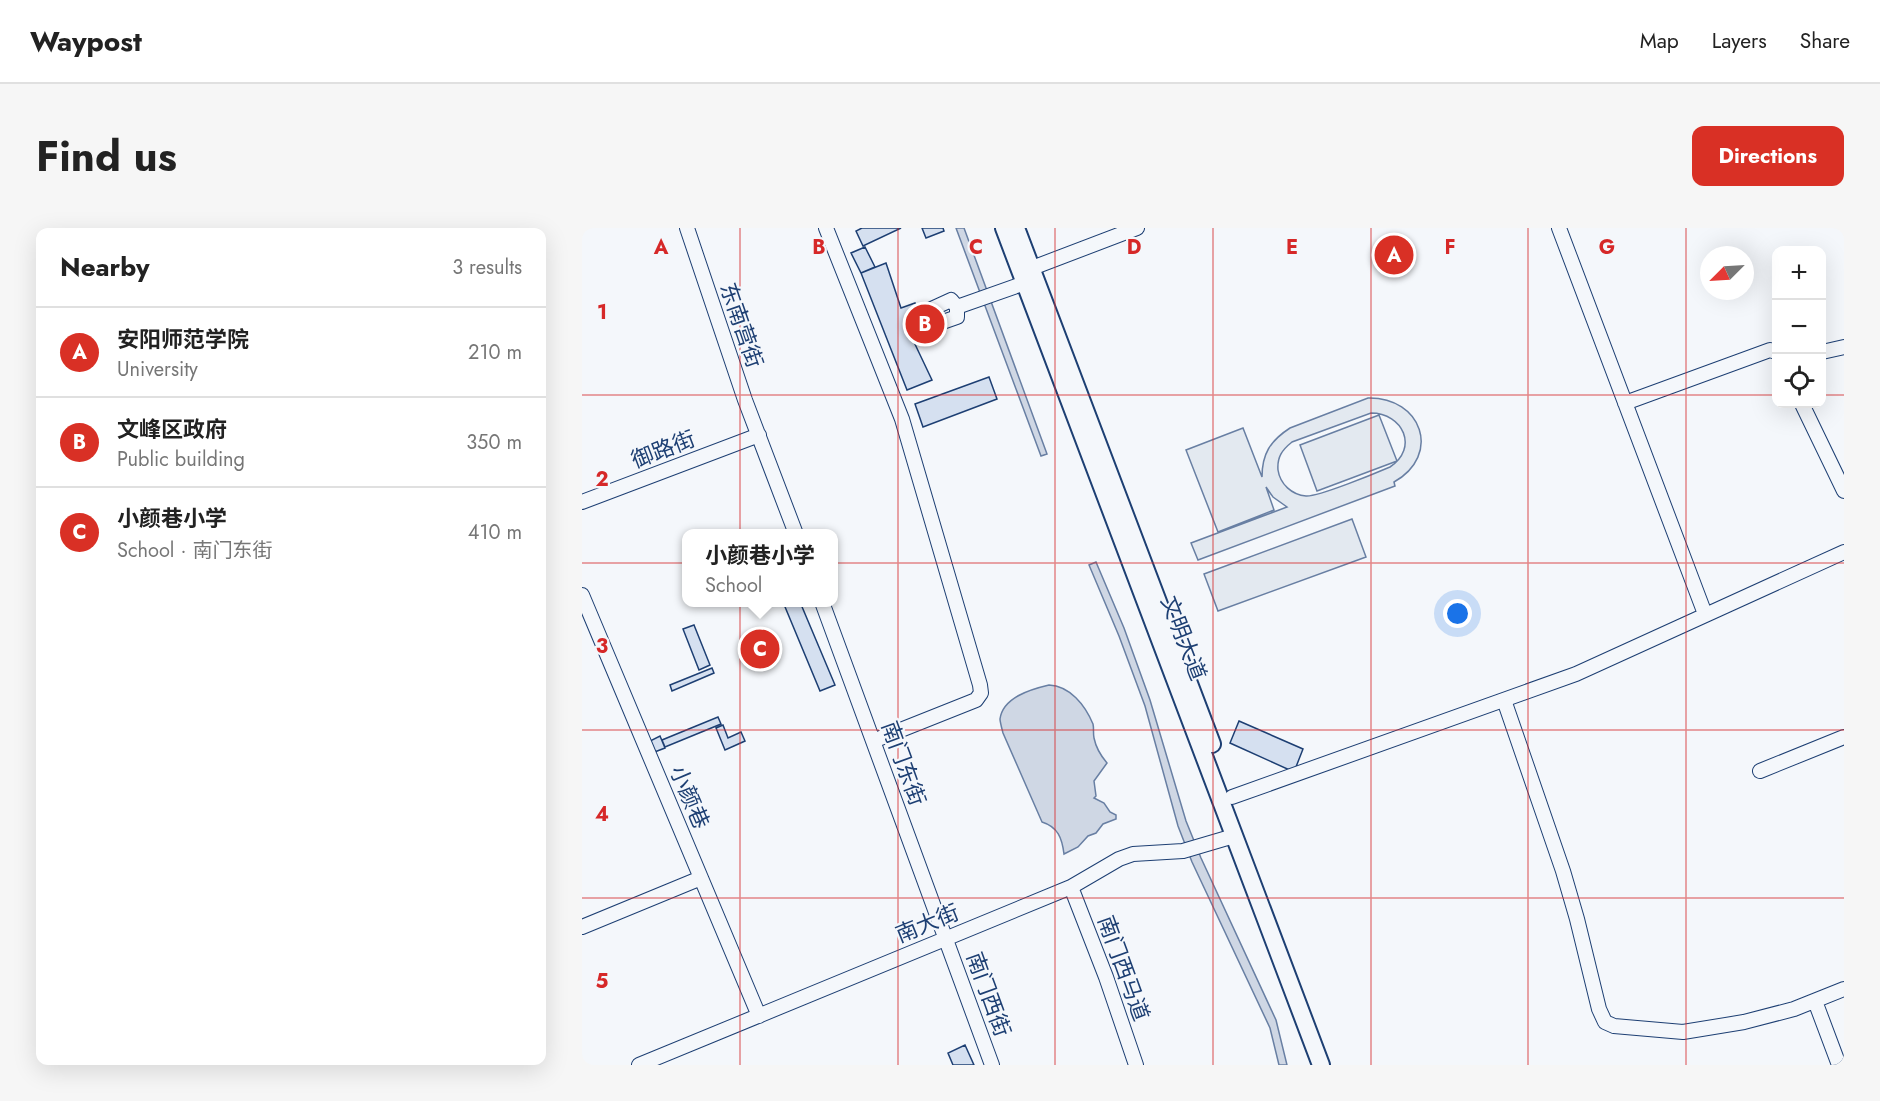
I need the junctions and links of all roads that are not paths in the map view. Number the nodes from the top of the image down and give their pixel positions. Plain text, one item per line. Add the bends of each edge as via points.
1 (687, 228) edge
2 (826, 228) edge
3 (1004, 228) edge
4 (1017, 228) edge
5 (1137, 228) edge
6 (1559, 228) edge
7 (1028, 275) junction
8 (957, 307) dead end
9 (1844, 347) edge
10 (1772, 351) edge
11 (1826, 351) edge
12 (1625, 403) junction
13 (1804, 408) edge
14 (759, 435) junction
15 (1844, 491) edge
16 (582, 502) edge
17 (794, 529) edge
18 (1844, 552) edge
19 (582, 595) edge
20 (823, 607) edge
21 (1705, 614) junction
22 (1504, 700) junction
23 (1844, 737) edge
24 (873, 741) junction
25 (1760, 771) dead end
26 (1232, 796) junction
27 (1234, 836) junction
28 (701, 878) junction
29 (1071, 887) junction
30 (582, 927) edge
31 (946, 938) junction
32 (1844, 989) edge
33 (1815, 1001) junction
34 (759, 1016) junction
35 (639, 1065) edge
36 (992, 1065) edge
37 (1136, 1065) edge
38 (1321, 1065) edge
39 (1333, 1065) edge
40 (1839, 1065) edge

1 - 14 street, 东南营街
2 - 24 street via 902,419 981,693 976,700
3 - 7 main road, 文明大道
4 - 7 main road, 文明大道
5 - 7 street
6 - 12 street
7 - 8 street
7 - 26 main road, 文明大道
7 - 27 main road, 文明大道
9 - 11 street
10 - 12 street
12 - 21 street
13 - 15 street
14 - 16 street, 御路街
14 - 17 street
18 - 21 street
19 - 28 street, 小颜巷
20 - 24 street, 南门东街
21 - 22 street via 1576,674
22 - 26 street
22 - 33 street via 1563,871 1605,1022 1683,1032 1744,1022
23 - 25 street
24 - 31 street, 南门东街
26 - 39 main road, 文明大道
27 - 29 street, 南大街 via 1183,851 1133,854
27 - 38 main road, 文明大道
28 - 30 street
28 - 34 street, 小颜巷
29 - 31 street, 南大街
29 - 37 street, 南门西马道
31 - 34 street, 南大街
31 - 36 street, 南门西街
32 - 33 street
33 - 40 street
34 - 35 street, 南大街

